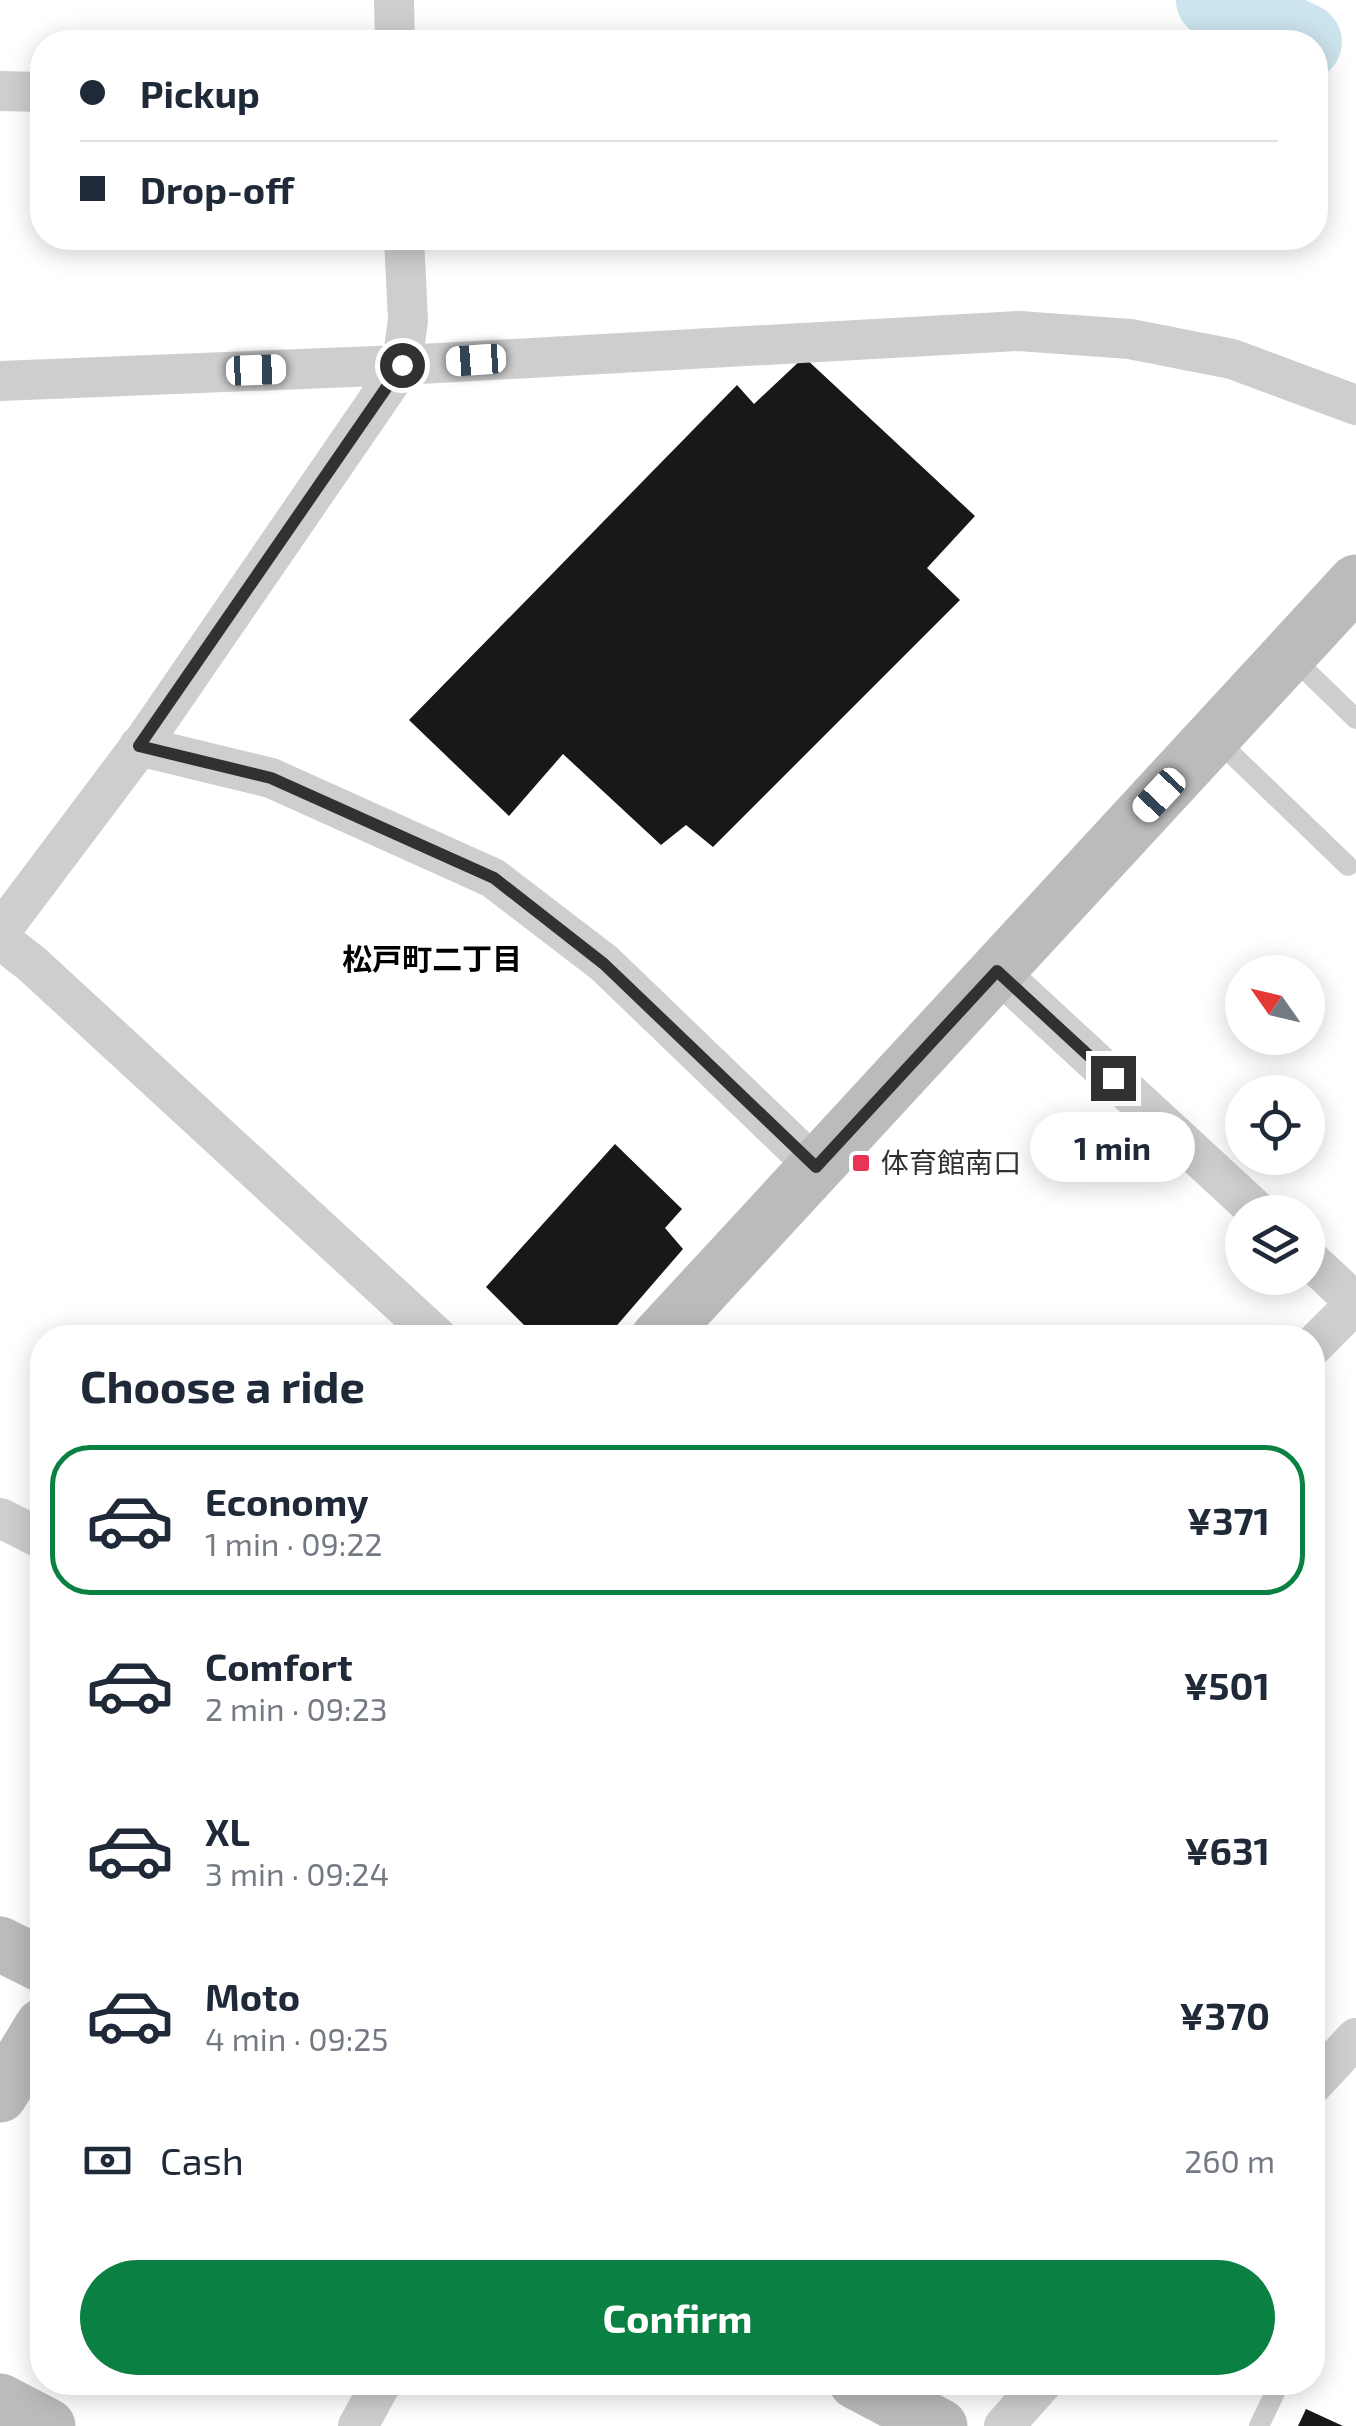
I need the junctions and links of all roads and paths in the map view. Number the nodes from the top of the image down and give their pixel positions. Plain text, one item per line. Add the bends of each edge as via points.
1 (394, 0) edge
2 (395, 30) edge
3 (0, 91) edge
4 (30, 92) edge
5 (405, 250) edge
6 (402, 365) junction
7 (0, 381) edge
8 (1356, 405) edge
9 (1356, 582) edge
10 (1289, 655) junction
11 (1356, 718) edge
12 (1213, 736) junction
13 (139, 746) junction
14 (1348, 866) dead end
15 (0, 935) edge
16 (997, 971) junction
17 (816, 1167) junction
18 (1240, 1195) edge
19 (1325, 1274) edge
20 (1356, 1303) edge
21 (424, 1325) edge
22 (670, 1325) edge
23 (1325, 1334) edge
24 (0, 1518) edge
25 (30, 1533) edge
26 (0, 1944) edge
27 (30, 1959) edge
28 (1356, 2038) edge
29 (30, 2046) edge
30 (1325, 2071) edge
31 (0, 2095) edge
32 (375, 2395) edge
33 (881, 2395) edge
34 (1031, 2395) edge
35 (1274, 2395) edge
36 (0, 2400) edge
37 (48, 2426) edge
38 (358, 2426) edge
39 (940, 2426) edge
40 (1004, 2426) edge
41 (1258, 2426) edge

1 - 2 street
3 - 4 street
5 - 6 street
6 - 7 street
6 - 8 street via 1018,331 1130,339 1232,360
6 - 13 street
9 - 10 street
10 - 11 lane
10 - 12 street
12 - 14 lane
12 - 16 street
13 - 15 street
13 - 17 street via 271,778 494,878 604,964
15 - 21 street
16 - 17 street
16 - 18 street
17 - 22 street
19 - 20 street
20 - 23 street
24 - 25 street
26 - 27 street
28 - 30 street
29 - 31 street
32 - 38 street
33 - 39 street
34 - 40 street
35 - 41 lane
36 - 37 street

